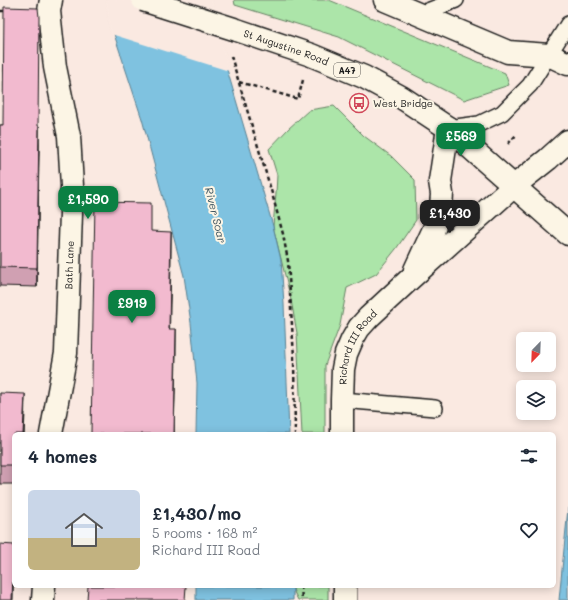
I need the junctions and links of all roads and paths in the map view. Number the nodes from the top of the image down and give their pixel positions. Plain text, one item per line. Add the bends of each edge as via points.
1 (51, 0) edge
2 (143, 0) edge
3 (385, 0) edge
4 (456, 0) edge
5 (420, 14) junction
6 (568, 24) edge
7 (230, 52) dead end
8 (558, 60) edge
9 (238, 82) junction
10 (289, 97) dead end
11 (448, 128) junction
12 (568, 141) edge
13 (514, 186) junction
14 (568, 234) edge
15 (411, 278) junction
16 (342, 400) junction
17 (435, 408) dead end
18 (51, 432) edge
19 (296, 432) edge
20 (342, 432) edge
21 (44, 588) edge
22 (301, 588) edge
23 (345, 588) edge
24 (43, 600) edge
25 (302, 600) edge
26 (345, 600) edge

1 - 18 street, Bath Lane via 49,11 55,67 69,136 72,186 66,353
2 - 11 street, St Augustine Road / A47, bridge via 311,55 364,77 401,97
3 - 5 street
4 - 5 lane
5 - 8 street via 508,52
6 - 8 lane
7 - 9 path
8 - 11 lane via 502,113 479,124
9 - 10 path
9 - 19 path via 273,197 288,261 292,300
11 - 13 street, St Augustine Road / A47
11 - 15 street, Richard III Road via 440,181 441,207 434,229
12 - 13 street, Richard III Road
13 - 14 street, St Augustine Road / A47
13 - 15 street, Richard III Road
15 - 16 street, Richard III Road via 368,317 352,340 343,369
16 - 17 lane
16 - 20 street, Richard III Road
21 - 24 street
22 - 25 path
23 - 26 street

